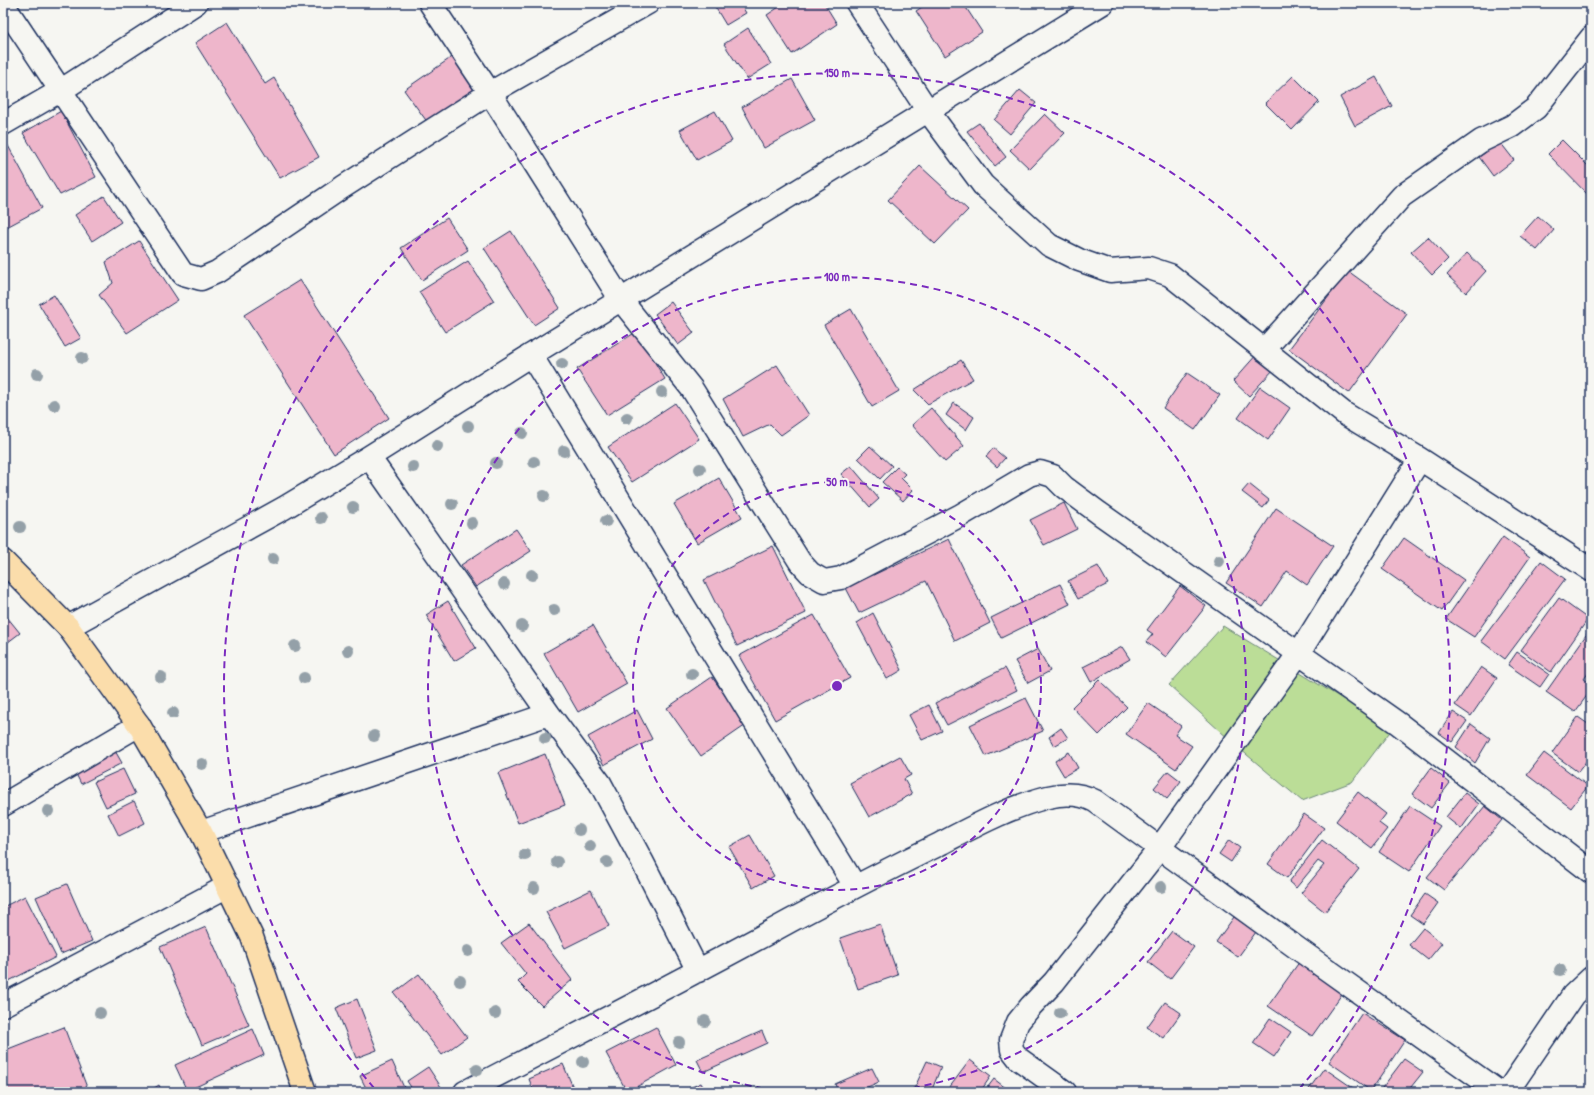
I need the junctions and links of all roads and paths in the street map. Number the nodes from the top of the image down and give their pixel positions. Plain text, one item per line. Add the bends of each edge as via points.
1 (196, 3) edge
2 (430, 3) edge
3 (648, 3) edge
4 (857, 3) edge
5 (1103, 3) edge
6 (3, 4) edge
7 (1591, 38) edge
8 (60, 91) junction
9 (490, 93) junction
10 (928, 110) junction
11 (3, 124) edge
12 (621, 300) junction
13 (1264, 350) junction
14 (531, 356) junction
15 (369, 457) junction
16 (1420, 459) junction
17 (3, 561) edge
18 (1591, 570) edge
19 (68, 628) junction
20 (1299, 653) junction
21 (550, 714) junction
22 (139, 725) junction
23 (3, 805) edge
24 (201, 832) junction
25 (1159, 849) junction
26 (1591, 872) edge
27 (228, 886) junction
28 (854, 886) junction
29 (698, 971) junction
30 (1591, 978) edge
31 (3, 1005) edge
32 (305, 1092) edge
33 (465, 1092) edge
34 (1065, 1092) edge
35 (1499, 1092) edge
36 (1507, 1092) edge

1 - 8 street
2 - 9 street
3 - 9 street
4 - 10 street
5 - 10 street
6 - 8 street
7 - 13 street via 1536,108 1512,126 1480,141 1402,196
8 - 9 street via 183,274 201,279 217,272
8 - 11 street
9 - 12 street
10 - 12 street
10 - 13 street via 983,185 1049,245 1079,260 1110,271 1149,268 1170,276
12 - 14 street
12 - 20 street via 692,389 800,562 810,573 824,581 841,578 1029,475 1040,472 1053,476 1099,513
13 - 16 street via 1346,414
14 - 15 street
14 - 28 street
15 - 19 street via 284,508
15 - 21 street
16 - 18 street
16 - 20 street
17 - 19 highway
19 - 22 highway
20 - 25 street
20 - 26 street via 1399,724
21 - 24 street
21 - 29 street via 600,783
22 - 23 street
22 - 24 highway
24 - 27 highway
25 - 28 street via 1095,802 1085,796 1068,794 1024,805 982,822
25 - 34 street via 1054,982 1018,1022 1011,1040 1012,1050 1019,1059
25 - 35 street
27 - 31 street
27 - 32 highway via 252,938
28 - 29 street
29 - 33 street
30 - 36 street via 1574,995

